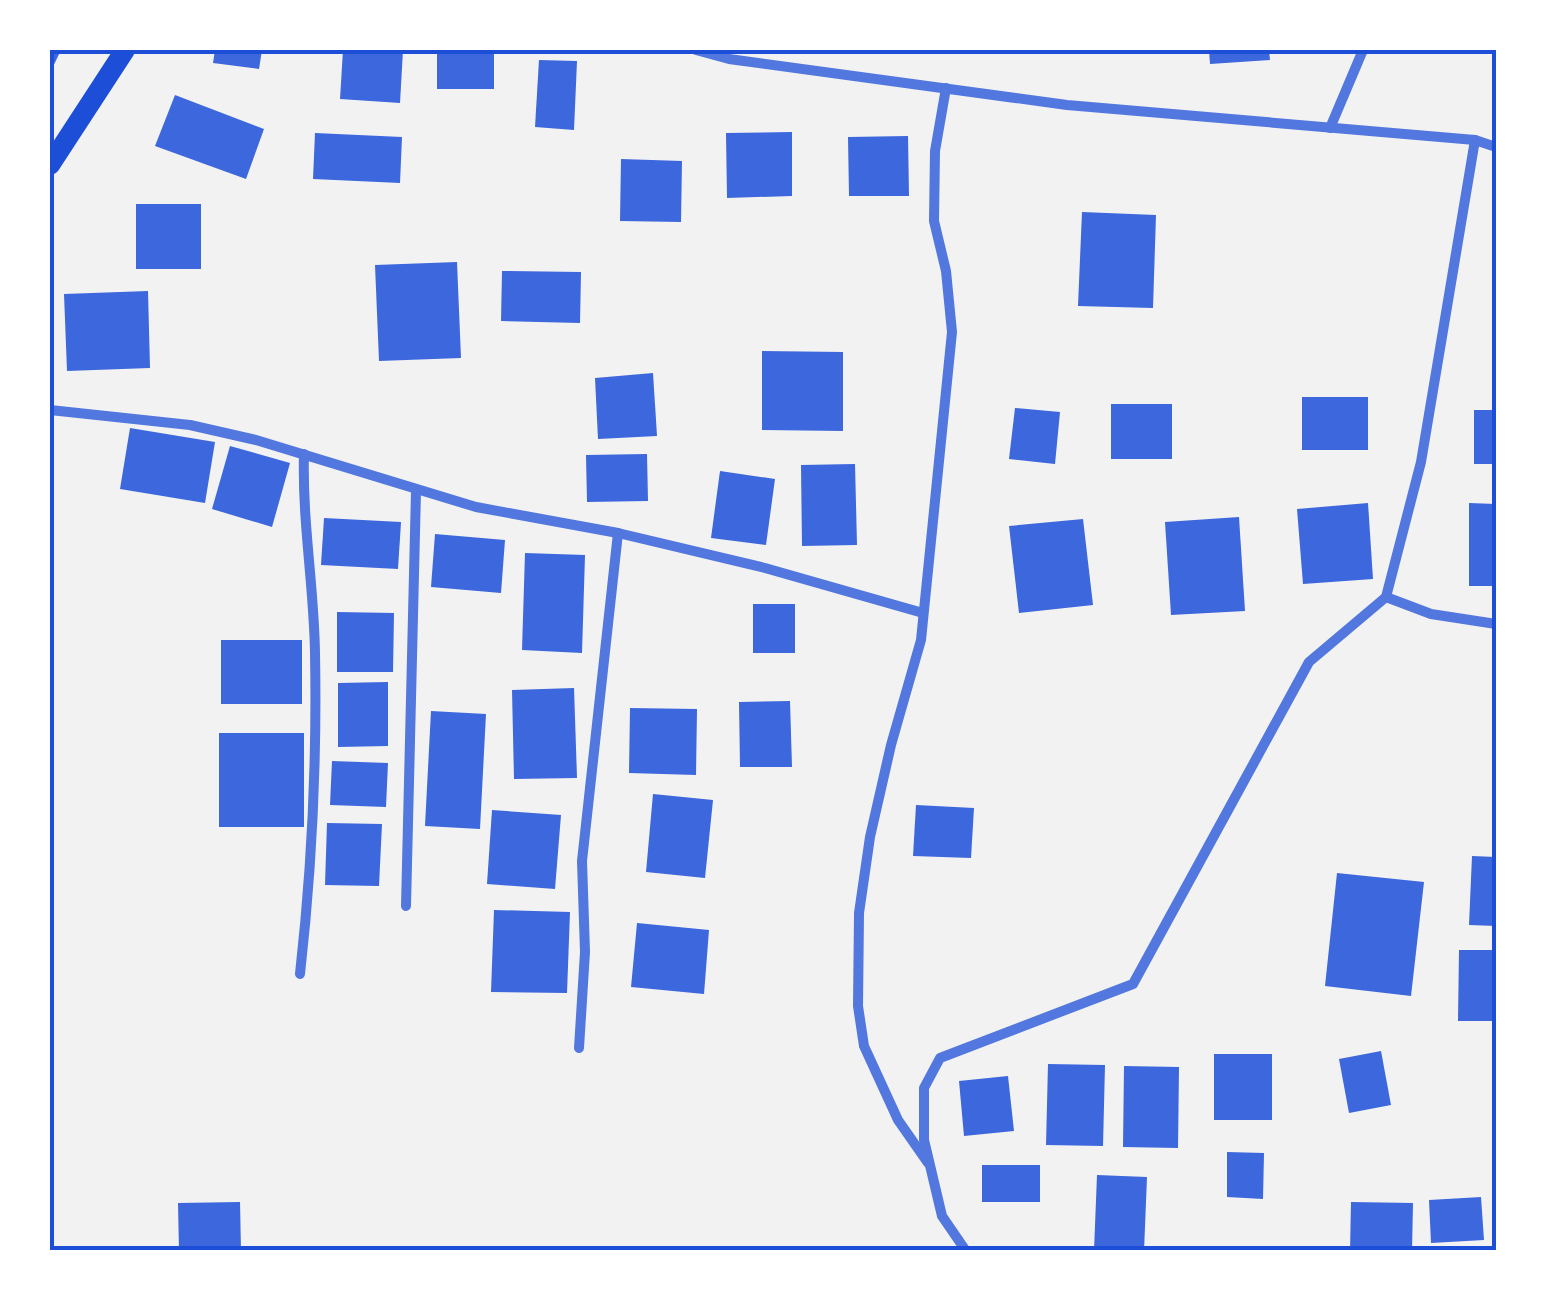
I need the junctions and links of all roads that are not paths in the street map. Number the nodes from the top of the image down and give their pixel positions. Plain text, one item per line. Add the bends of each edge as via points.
1 (125, 50) edge
2 (696, 50) edge
3 (1362, 50) edge
4 (946, 88) junction
5 (1330, 128) junction
6 (1475, 140) junction
7 (1496, 147) edge
8 (50, 165) edge
9 (50, 410) edge
10 (304, 454) junction
11 (416, 491) junction
12 (618, 532) junction
13 (1386, 596) junction
14 (923, 612) junction
15 (1496, 624) edge
16 (406, 906) dead end
17 (300, 974) dead end
18 (579, 1048) dead end
19 (931, 1167) junction
20 (966, 1251) edge

1 - 8 main road
2 - 4 street
3 - 5 street
4 - 5 street
4 - 14 street via 935,151 934,221 952,332
5 - 6 street
6 - 7 street
6 - 13 street via 1421,462
9 - 10 street via 190,425
10 - 11 street
10 - 17 street via 315,759
11 - 12 street
11 - 16 street
12 - 14 street
12 - 18 street via 582,860
13 - 15 street via 1432,614
13 - 19 street via 1309,662 1133,984 940,1058 924,1088
14 - 19 street via 870,837 859,913 858,1006 864,1046 884,1091
19 - 20 street via 942,1216

